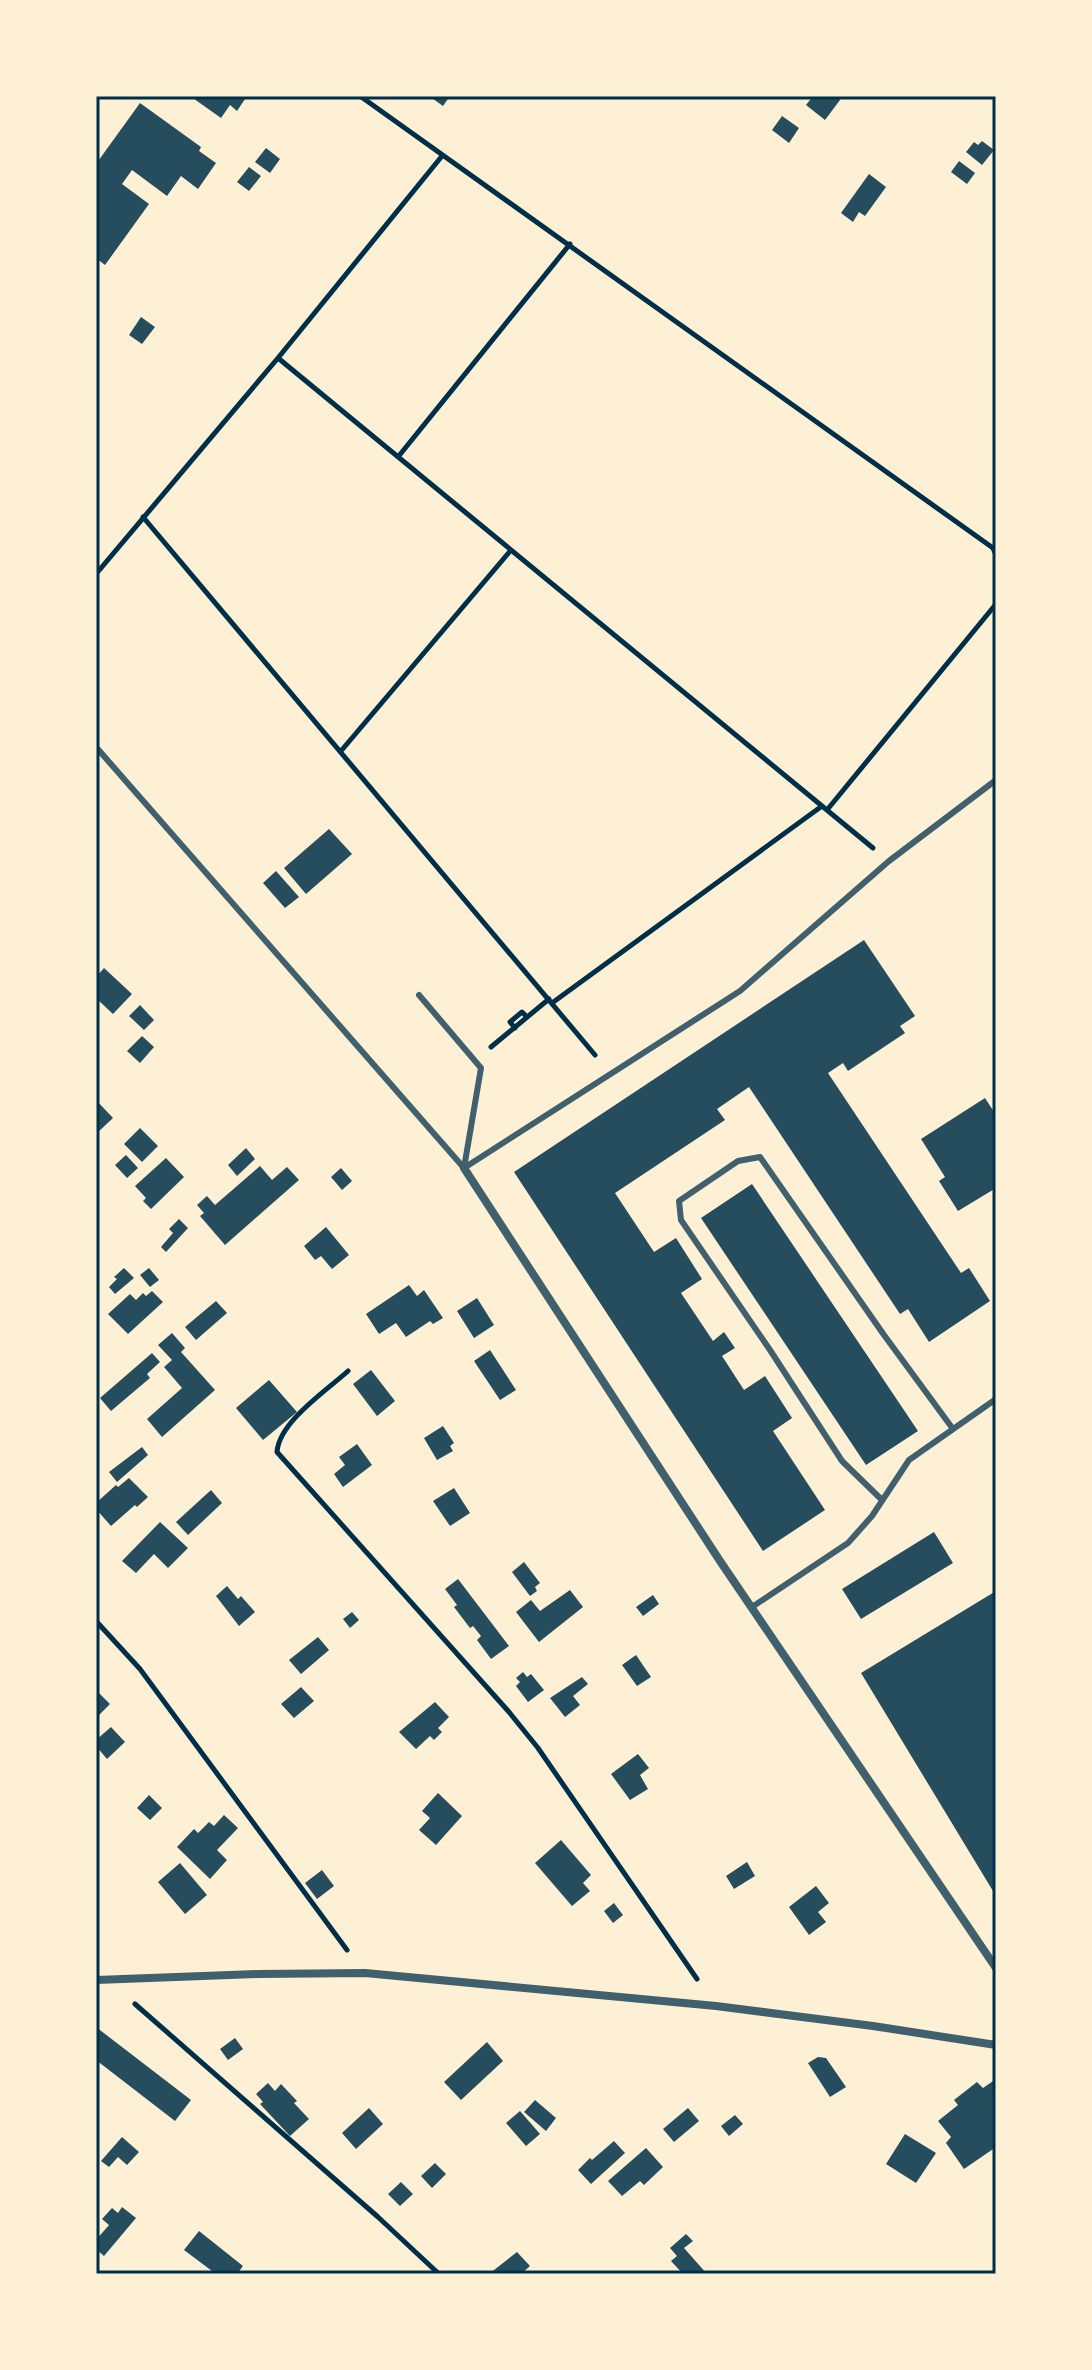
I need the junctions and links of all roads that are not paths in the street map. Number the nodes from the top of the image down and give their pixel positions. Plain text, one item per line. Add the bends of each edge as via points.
1 (96, 747) edge
2 (996, 780) edge
3 (419, 995) dead end
4 (464, 1168) junction
5 (996, 1399) edge
6 (953, 1429) junction
7 (882, 1500) junction
8 (752, 1607) junction
9 (996, 1968) edge
10 (96, 1980) edge
11 (996, 2045) edge

1 - 4 lane
2 - 4 lane via 889,861 740,991
3 - 4 lane via 481,1068
4 - 8 street
5 - 6 lane
6 - 7 lane via 909,1460
6 - 7 lane via 760,1157 738,1161 679,1201 681,1220 842,1461
7 - 8 lane via 848,1543
8 - 9 street
10 - 11 street via 365,1973 716,2006

